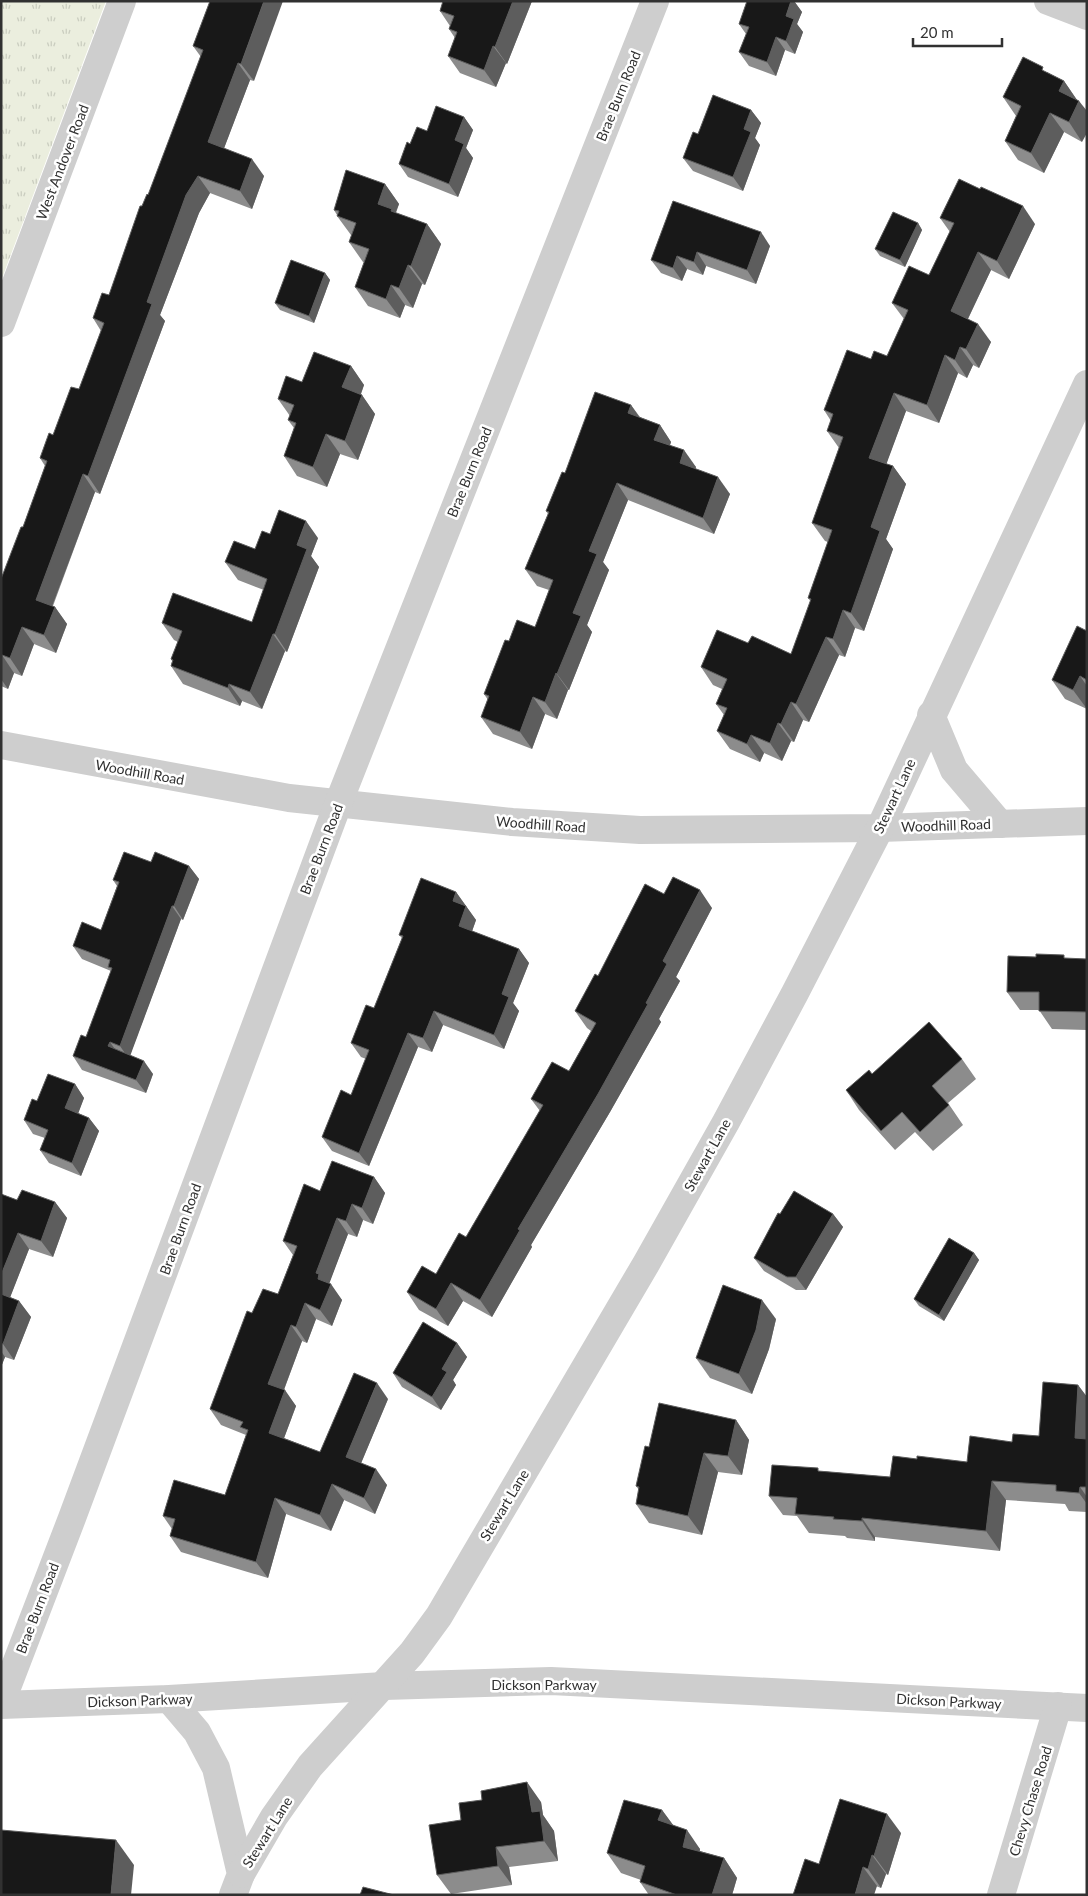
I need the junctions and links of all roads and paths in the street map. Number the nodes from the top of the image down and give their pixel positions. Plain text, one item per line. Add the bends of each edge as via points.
1 (122, 1) edge
2 (655, 1) edge
3 (1048, 1) edge
4 (1087, 16) edge
5 (1, 323) edge
6 (1087, 384) edge
7 (931, 716) junction
8 (1, 745) edge
9 (338, 804) junction
10 (1087, 821) edge
11 (1000, 824) junction
12 (880, 828) junction
13 (384, 1686) junction
14 (169, 1699) junction
15 (1, 1704) edge
16 (1058, 1706) junction
17 (1087, 1708) edge
18 (237, 1884) edge
19 (1001, 1895) edge

1 - 5 street, West Andover Road
2 - 9 street, Brae Burn Road
3 - 4 street
6 - 7 street, Stewart Lane
7 - 11 street via 954,770
7 - 12 street, Stewart Lane
8 - 9 street, Woodhill Road via 230,788
9 - 12 street, Woodhill Road via 512,822 640,830
9 - 15 street, Brae Burn Road
10 - 11 street, Woodhill Road
11 - 12 street, Woodhill Road
12 - 13 street, Stewart Lane via 726,1122 646,1264 439,1616
13 - 14 street, Dickson Parkway
13 - 16 street, Dickson Parkway via 551,1681
13 - 18 street, Stewart Lane via 310,1766 274,1817
14 - 15 street, Dickson Parkway
14 - 18 street, Stewart Lane via 197,1732 216,1768
16 - 17 street, Dickson Parkway
16 - 19 street, Chevy Chase Road

